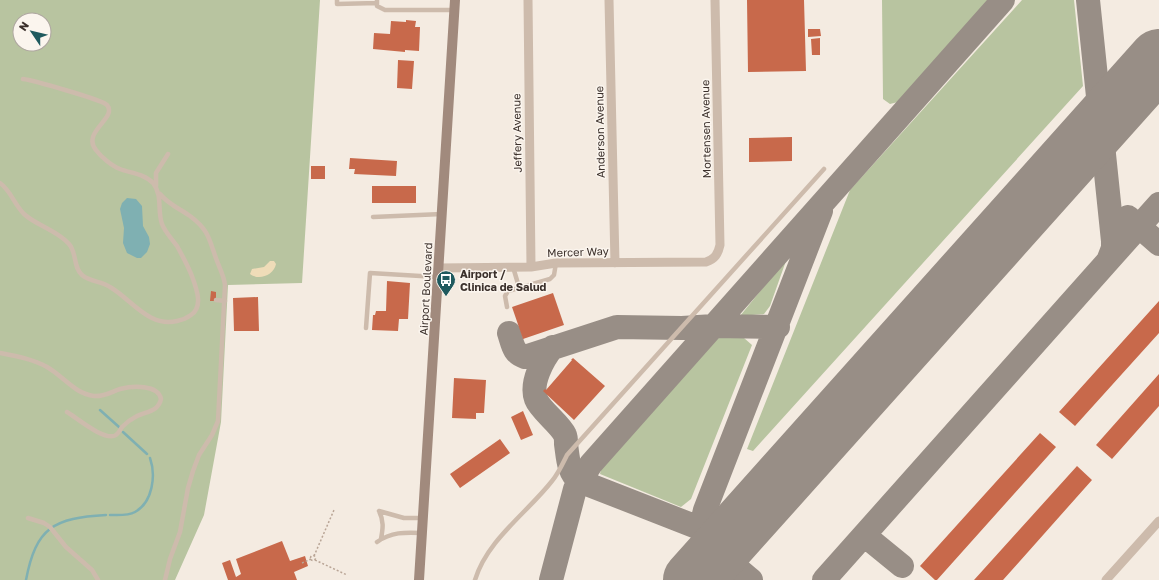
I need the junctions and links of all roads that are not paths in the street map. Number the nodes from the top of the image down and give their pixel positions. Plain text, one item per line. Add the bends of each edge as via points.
1 (337, 0) edge
2 (528, 0) edge
3 (609, 0) edge
4 (715, 0) edge
5 (363, 2) edge
6 (377, 2) edge
7 (455, 5) edge
8 (23, 79) dead end
9 (168, 154) dead end
10 (824, 169) dead end
11 (0, 182) edge
12 (158, 191) junction
13 (442, 214) junction
14 (373, 218) dead end
15 (716, 256) joint
16 (556, 263) junction
17 (615, 263) junction
18 (513, 267) junction
19 (531, 267) junction
20 (439, 273) junction
21 (519, 287) junction
22 (216, 300) dead end
23 (224, 301) junction
24 (507, 307) dead end
25 (366, 328) dead end
26 (0, 353) edge
27 (66, 412) dead end
28 (28, 518) dead end
29 (423, 518) junction
30 (1159, 521) edge
31 (422, 532) junction
32 (98, 580) edge
33 (165, 580) edge
34 (419, 580) edge
35 (475, 580) edge
36 (1106, 580) edge

1 - 5 lane via 337,4
2 - 19 street, Jeffery Avenue
3 - 17 street, Anderson Avenue
4 - 15 street, Mortensen Avenue via 720,245
5 - 6 lane
6 - 7 lane via 377,6 385,10
7 - 13 main road, Airport Boulevard
8 - 12 lane via 99,100 105,104 108,112 94,133 94,148 115,166 150,180
9 - 12 lane via 156,177 155,185
10 - 35 lane via 568,455 553,480 489,551
11 - 12 lane via 25,214 70,245 77,268 82,275 111,288 156,320 167,323 182,320 193,314 198,306 198,298 192,274 161,223
12 - 23 lane via 165,200 189,215 206,231 224,276
13 - 14 lane
13 - 20 main road, Airport Boulevard
15 - 17 street, Mercer Way via 706,262
16 - 17 street, Mercer Way
16 - 19 street, Mercer Way
16 - 21 lane via 554,275 550,279
18 - 19 street, Mercer Way
18 - 20 street, Mercer Way
18 - 21 lane
20 - 25 lane via 370,273
20 - 29 main road, Airport Boulevard
21 - 24 lane via 506,293 504,300
22 - 23 lane
23 - 33 lane via 218,421 193,471 180,532
26 - 27 lane via 24,358 47,367 89,396 139,388 154,390 160,394 161,399 155,409 131,420 113,436 91,429
28 - 32 lane via 44,523 50,528 66,547 92,570
29 - 31 main road, Airport Boulevard
29 - 31 lane via 404,518 379,511 383,525 379,540 392,534
30 - 36 street
31 - 34 main road, Airport Boulevard

